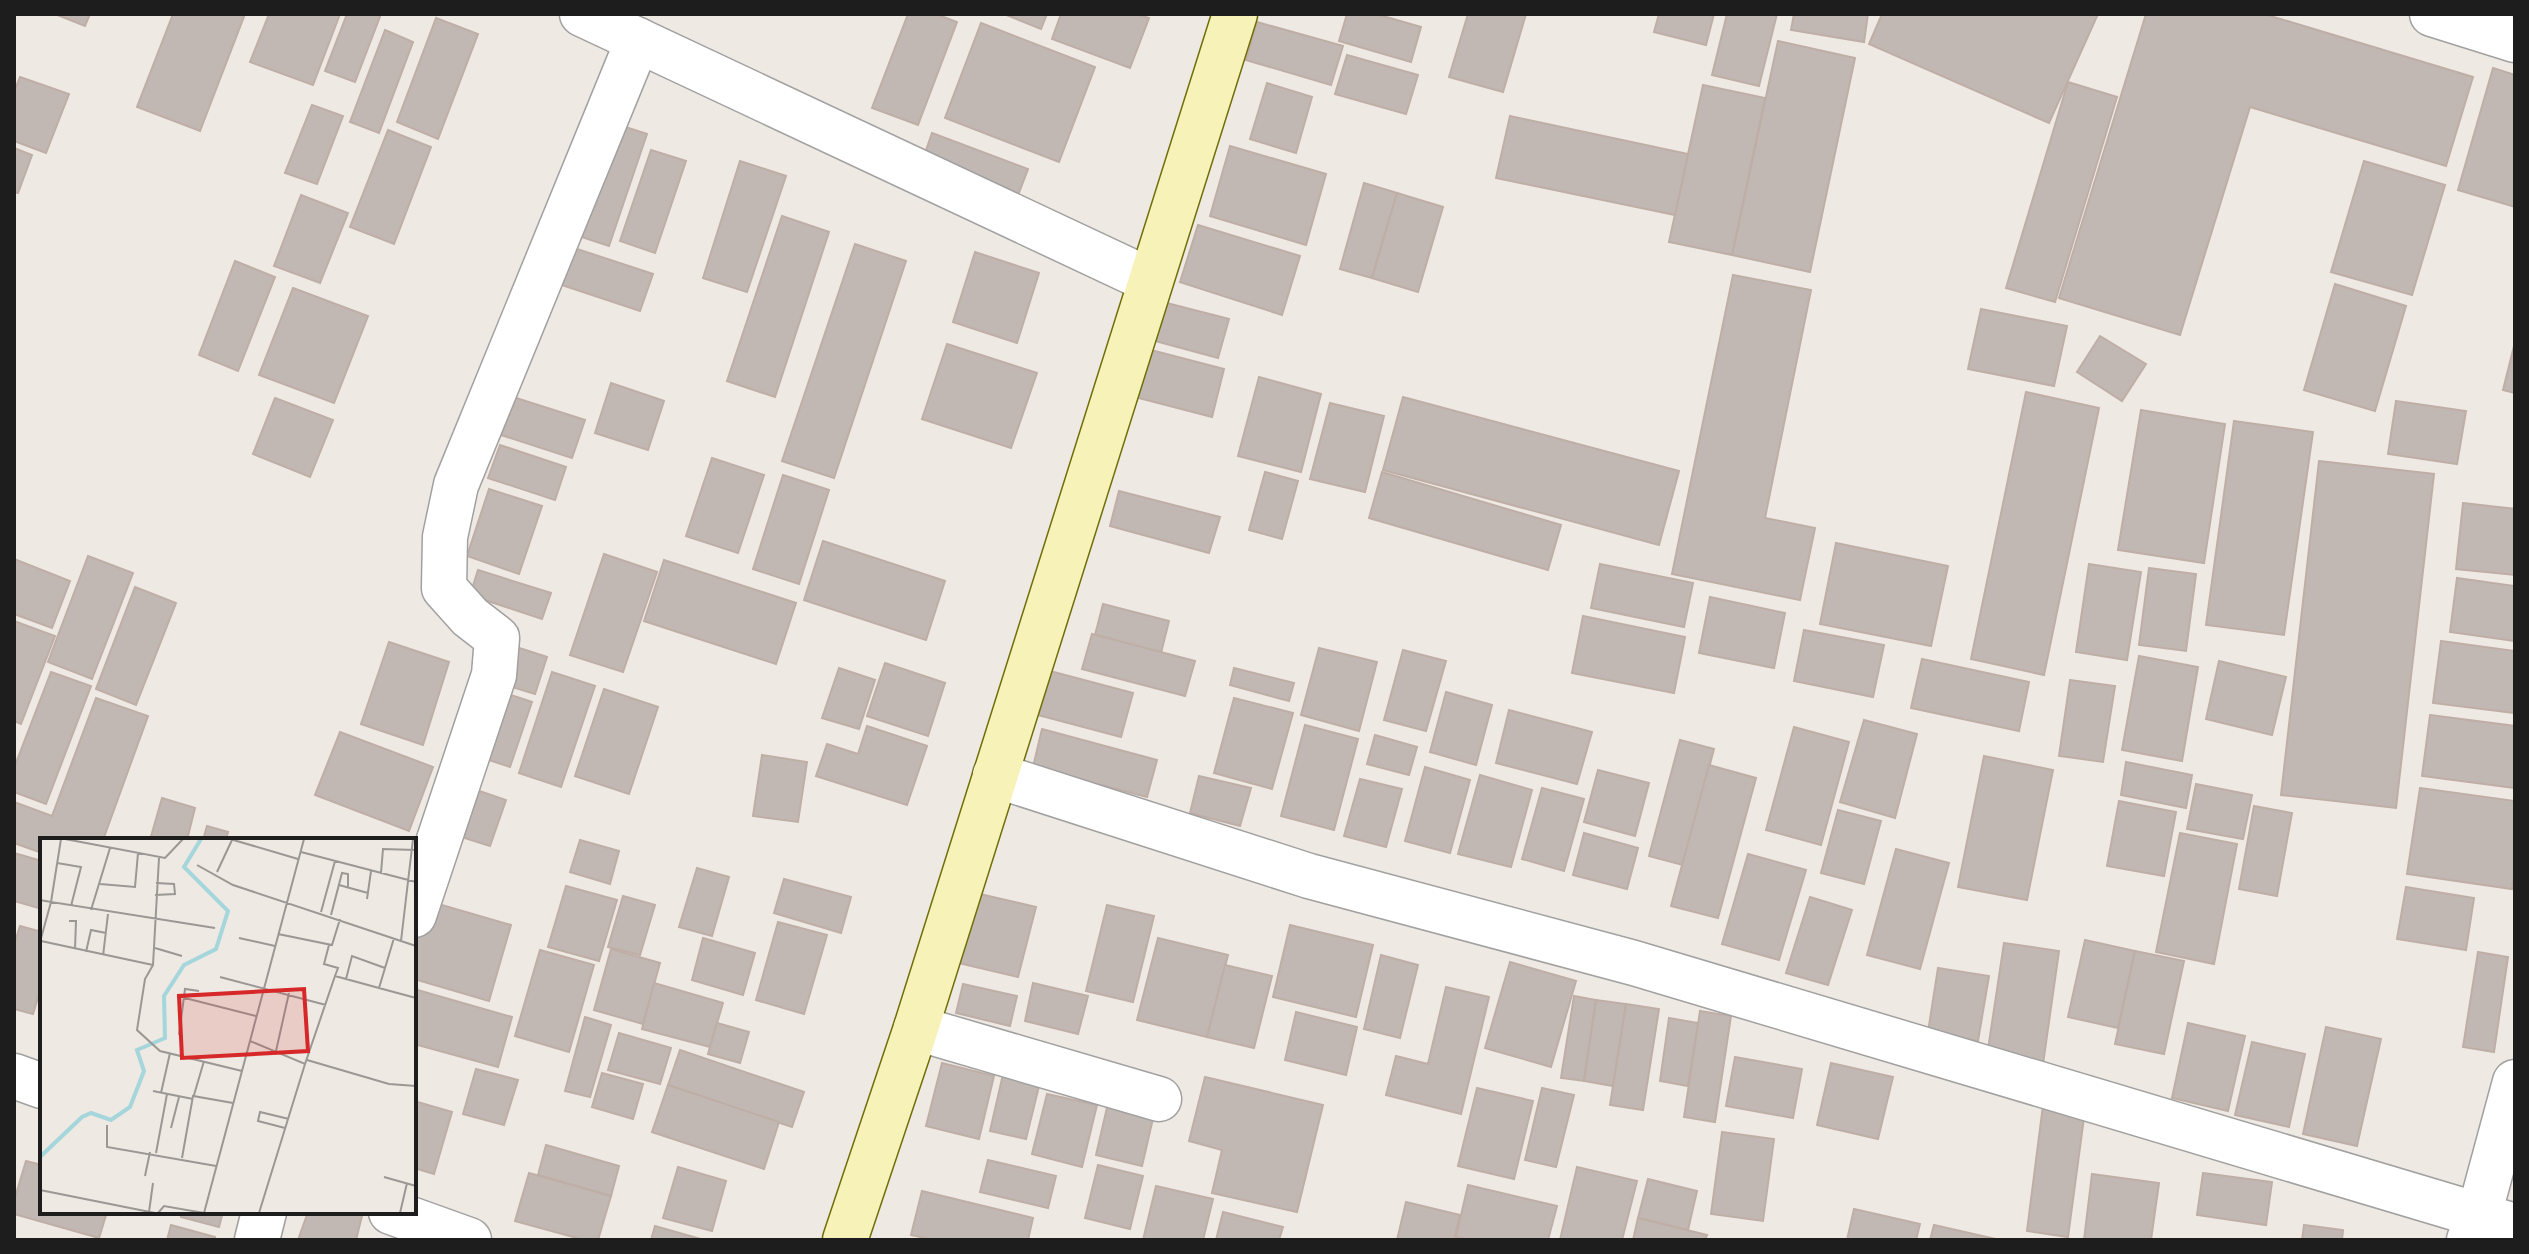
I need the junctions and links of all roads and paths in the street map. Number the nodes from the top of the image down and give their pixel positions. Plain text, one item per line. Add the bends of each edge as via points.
1 (582, 14) edge
2 (1235, 14) edge
3 (2432, 14) edge
4 (638, 40) junction
5 (2515, 40) edge
6 (1149, 280) junction
7 (995, 775) junction
8 (416, 909) edge
9 (916, 1028) junction
10 (14, 1076) edge
11 (2515, 1082) edge
12 (40, 1085) edge
13 (1159, 1099) dead end
14 (264, 1214) edge
15 (397, 1214) edge
16 (2488, 1227) edge
17 (257, 1240) edge
18 (469, 1240) edge
19 (845, 1240) edge

1 - 4 street
2 - 6 main road
3 - 5 street
4 - 6 street
4 - 8 street via 456,485 445,537 444,588 497,638 494,675
6 - 7 main road
7 - 9 main road
7 - 16 street via 1309,876 1634,963
9 - 13 street
9 - 19 main road
10 - 12 street
11 - 16 street
14 - 17 street
15 - 18 street

